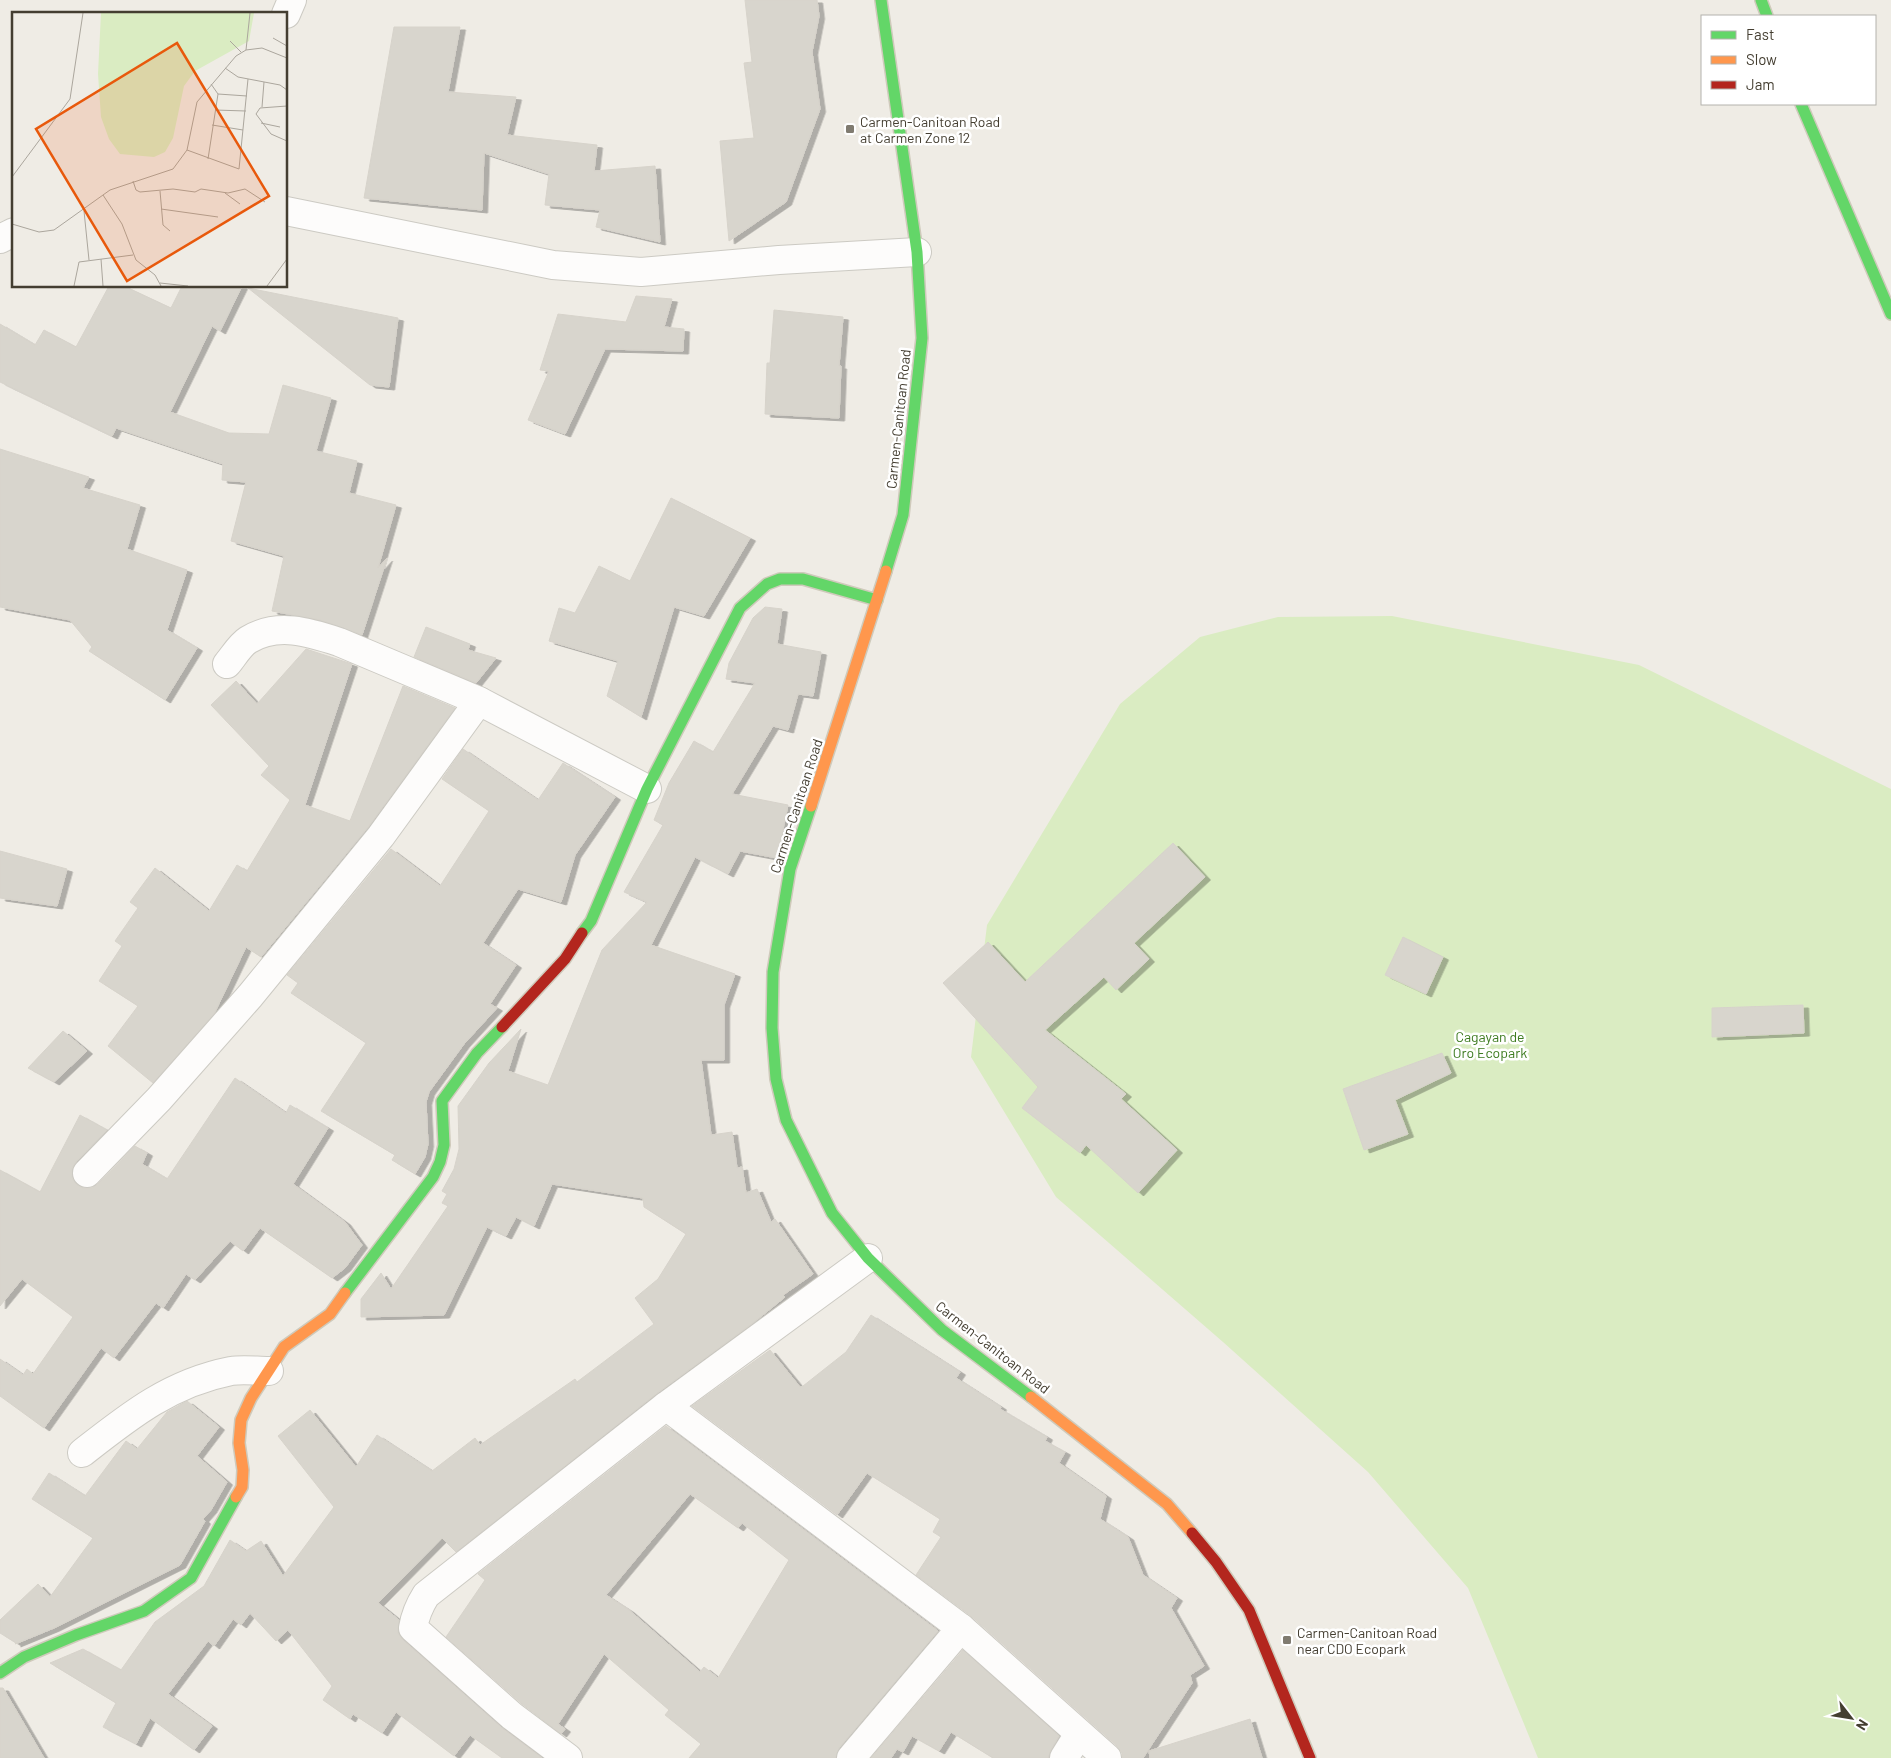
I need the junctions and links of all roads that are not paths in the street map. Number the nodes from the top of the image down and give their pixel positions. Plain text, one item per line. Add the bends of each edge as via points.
1 (292, 0) edge
2 (881, 0) edge
3 (1761, 0) edge
4 (287, 12) edge
5 (1767, 15) edge
6 (1801, 105) edge
7 (288, 211) edge
8 (12, 233) edge
9 (0, 239) edge
10 (918, 252) junction
11 (1891, 314) edge
12 (877, 600) junction
13 (227, 664) dead end
14 (479, 701) junction
15 (646, 789) junction
16 (87, 1173) dead end
17 (868, 1258) junction
18 (269, 1371) junction
19 (666, 1406) junction
20 (82, 1453) dead end
21 (961, 1628) junction
22 (0, 1673) edge
23 (1079, 1734) junction
24 (568, 1758) edge
25 (851, 1758) edge
26 (1064, 1758) edge
27 (1107, 1758) edge
28 (1310, 1758) edge

1 - 4 street
2 - 10 main road, Carmen-Canitoan Road
3 - 5 main road
6 - 11 main road
7 - 10 street via 553,265 641,272
8 - 9 street
10 - 12 main road, Carmen-Canitoan Road via 922,338 903,515
12 - 15 main road via 803,579 780,579 766,584 740,608
12 - 17 main road, Carmen-Canitoan Road via 790,869 773,972 772,1028 776,1079 786,1120 832,1213
13 - 14 street via 247,640 273,631 292,629 339,642
14 - 15 street
14 - 16 street via 381,836 250,996 159,1099
15 - 18 main road via 591,921 565,959 476,1053 442,1102 444,1145 433,1177 330,1314 284,1347
17 - 19 street
17 - 28 main road, Carmen-Canitoan Road via 942,1330 1167,1504 1216,1562 1248,1610
18 - 20 street via 232,1370 163,1394 133,1412
18 - 22 main road via 241,1420 242,1487 192,1578 144,1611 24,1657
19 - 21 street
19 - 24 street via 426,1595 415,1617 413,1628 512,1716
21 - 23 street
21 - 25 street
23 - 26 street
23 - 27 street

